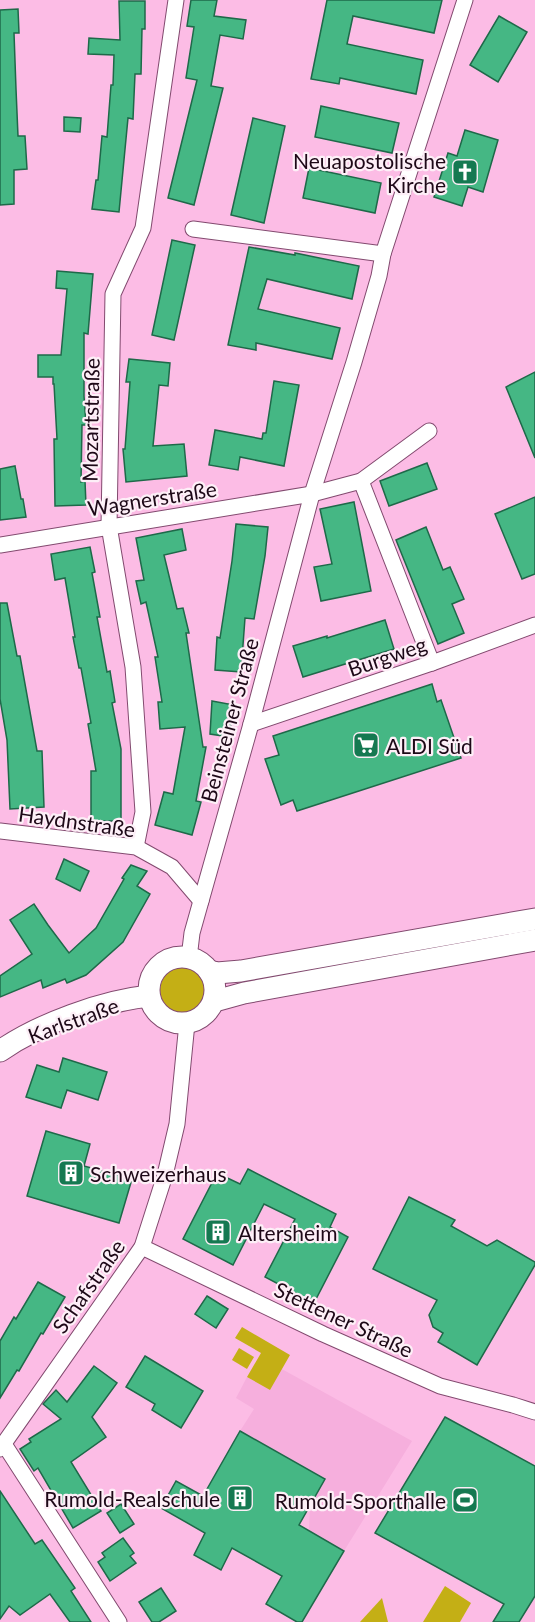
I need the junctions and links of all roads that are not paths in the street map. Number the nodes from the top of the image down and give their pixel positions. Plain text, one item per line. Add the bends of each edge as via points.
1 (176, 0) edge
2 (465, 0) edge
3 (193, 229) dead end
4 (383, 254) junction
5 (429, 430) dead end
6 (362, 481) junction
7 (312, 494) junction
8 (110, 526) junction
9 (0, 545) edge
10 (535, 625) edge
11 (432, 663) junction
12 (251, 723) junction
13 (0, 831) edge
14 (136, 848) junction
15 (201, 901) junction
16 (535, 919) edge
17 (535, 940) edge
18 (189, 957) junction
19 (209, 971) junction
20 (149, 996) junction
21 (215, 1000) junction
22 (187, 1023) junction
23 (0, 1051) edge
24 (142, 1246) junction
25 (535, 1412) edge
26 (2, 1446) edge
27 (119, 1622) edge

1 - 8 street, Mozartstraße via 143,228 113,294
2 - 4 street, Beinsteiner Straße
3 - 4 street
4 - 7 street, Beinsteiner Straße
5 - 6 street
6 - 7 street
6 - 11 street
7 - 8 street, Wagnerstraße
7 - 12 street, Beinsteiner Straße
8 - 9 street, Wagnerstraße
8 - 14 street, Mozartstraße via 133,667 143,812
10 - 11 street, Burgweg
11 - 12 street, Burgweg
12 - 15 street, Beinsteiner Straße
13 - 14 street, Haydnstraße
14 - 15 street, Haydnstraße via 172,867
15 - 18 street, Beinsteiner Straße
16 - 19 main road via 241,971
17 - 21 main road
18 - 19 main road
18 - 20 main road via 160,965 150,983
19 - 21 main road via 216,987
20 - 22 main road via 166,1020
20 - 23 main road, Karlstraße via 75,1015
21 - 22 main road via 205,1015
22 - 24 street, Schafstraße via 177,1124
24 - 25 street, Stettener Straße via 323,1335 440,1386
24 - 26 street, Schafstraße
26 - 27 street

